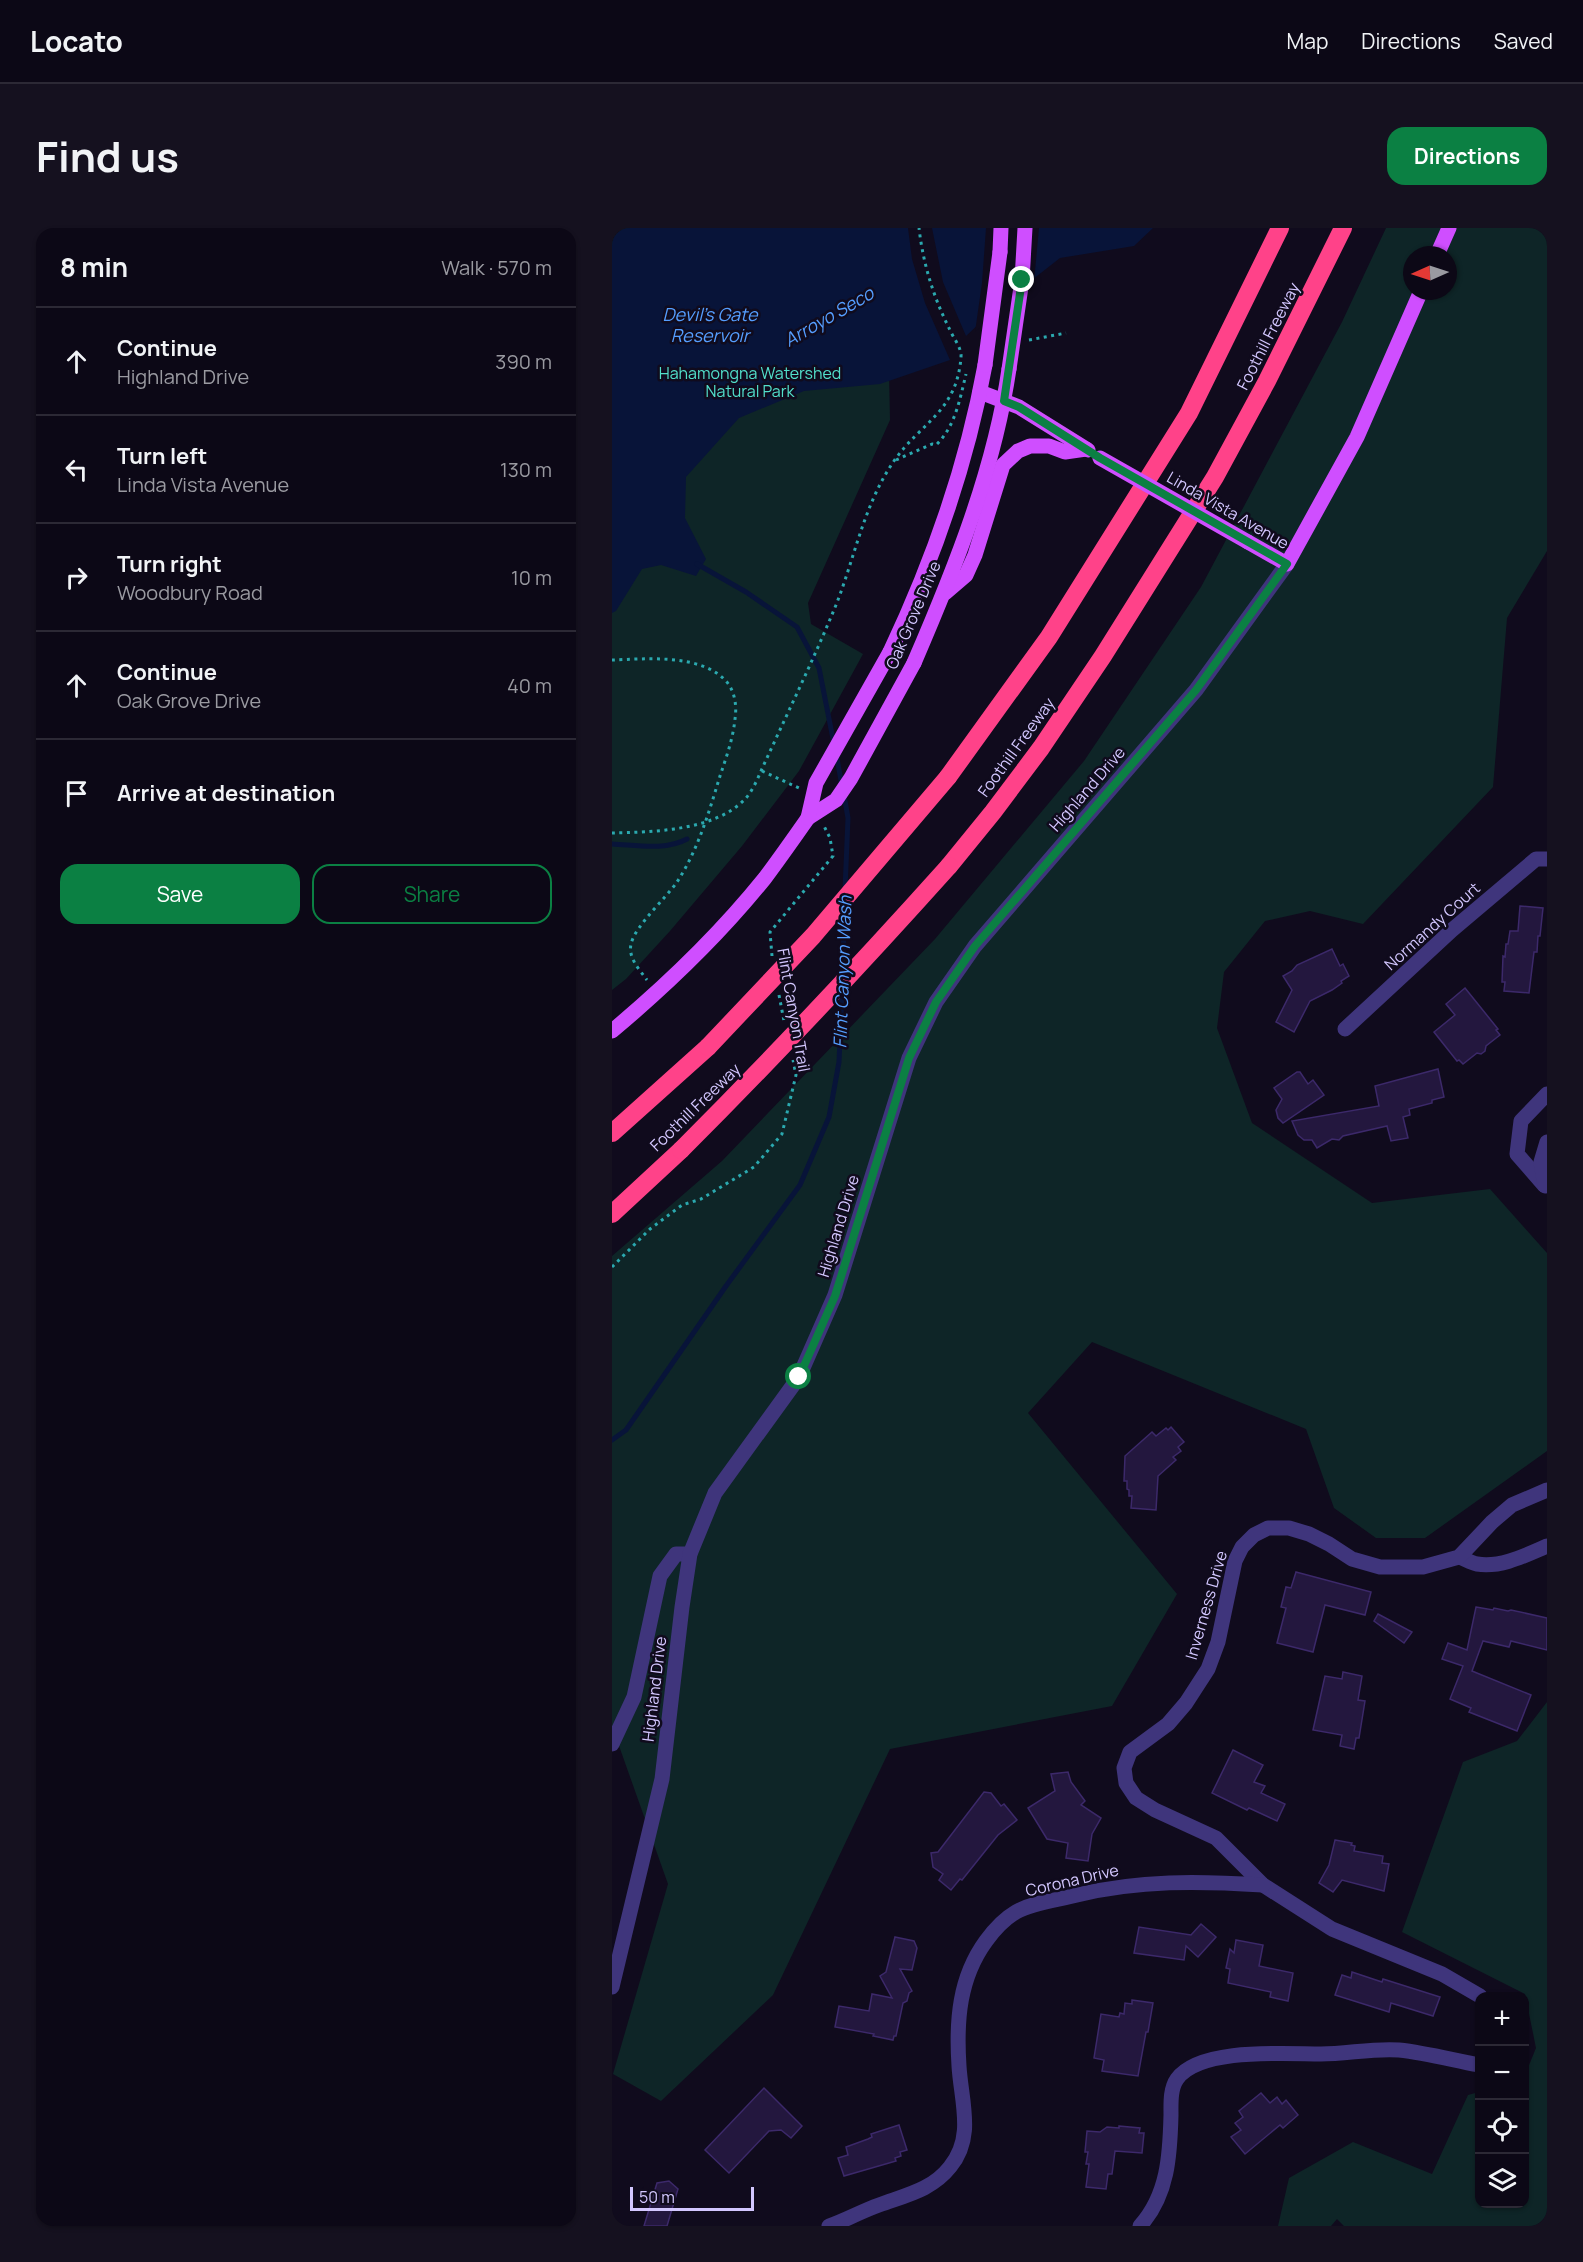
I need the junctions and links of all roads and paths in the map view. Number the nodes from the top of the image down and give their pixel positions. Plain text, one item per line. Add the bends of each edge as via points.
1 (919, 228) edge
2 (1001, 228) edge
3 (1025, 228) edge
4 (1280, 228) edge
5 (1343, 228) edge
6 (1449, 228) edge
7 (1441, 246) edge
8 (1417, 300) edge
9 (1066, 333) dead end
10 (1019, 341) dead end
11 (967, 368) dead end
12 (980, 392) junction
13 (1004, 401) junction
14 (1086, 449) junction
15 (894, 461) junction
16 (1287, 564) junction
17 (944, 594) junction
18 (612, 660) edge
19 (762, 771) junction
20 (797, 786) dead end
21 (808, 818) junction
22 (706, 820) junction
23 (612, 833) edge
24 (830, 838) dead end
25 (1547, 860) edge
26 (773, 963) dead end
27 (778, 993) dead end
28 (657, 994) junction
29 (785, 1024) dead end
30 (1345, 1029) dead end
31 (612, 1031) edge
32 (791, 1055) dead end
33 (1547, 1094) edge
34 (612, 1133) edge
35 (1547, 1142) edge
36 (681, 1150) junction
37 (1546, 1188) edge
38 (612, 1207) edge
39 (612, 1214) edge
40 (612, 1267) edge
41 (1547, 1490) edge
42 (1547, 1546) edge
43 (690, 1554) junction
44 (1459, 1557) junction
45 (612, 1744) edge
46 (1263, 1885) junction
47 (612, 1987) edge
48 (1475, 1994) edge
49 (1475, 2064) edge
50 (829, 2226) edge
51 (1140, 2226) edge

1 - 15 path via 931,285 962,354 942,410
2 - 12 main road, Oak Grove Drive, bridge via 997,284
3 - 13 main road, Oak Grove Drive, bridge via 1022,280
4 - 34 highway, Foothill Freeway, bridge via 1189,413 1049,637 948,777 813,936 708,1047
5 - 36 highway, Foothill Freeway, bridge via 1215,477 1047,739 949,866 782,1048
6 - 7 main road
8 - 16 main road, Linda Vista Avenue via 1357,437
9 - 10 path
11 - 15 path via 957,408 942,440
12 - 13 main road, Linda Vista Avenue
12 - 21 main road, Oak Grove Drive, bridge via 944,519 916,597 890,652 816,783
13 - 14 main road, Linda Vista Avenue
13 - 17 main road, Oak Grove Drive via 971,521
14 - 16 main road, Linda Vista Avenue, bridge
14 - 17 main road via 1065,452 1049,446 1030,446 1003,465 975,555 966,574
15 - 19 path via 873,499 836,604
16 - 43 street, Highland Drive via 1196,690 975,946 936,1002 909,1058 835,1296 799,1377 715,1493
17 - 21 main road, Oak Grove Drive, bridge via 914,663 841,793
18 - 22 path via 677,660 715,672 733,691 734,727
19 - 20 path
19 - 22 path via 747,798 730,811
21 - 28 main road, Oak Grove Drive via 764,879
22 - 23 path via 664,831
22 - 28 path via 677,882 631,945 633,961
24 - 26 path, Flint Canyon Trail via 833,856 770,932
25 - 30 street, Normandy Court via 1536,859
27 - 29 path, Flint Canyon Trail
28 - 31 main road, Oak Grove Drive
32 - 40 path, Flint Canyon Trail via 796,1075 782,1134 754,1167 701,1199 682,1205 650,1229
33 - 37 street via 1521,1121 1517,1154
35 - 37 street via 1541,1162
36 - 38 highway, Foothill Freeway
36 - 39 highway
41 - 44 street via 1512,1505
42 - 44 street via 1497,1564 1477,1564
43 - 45 street via 676,1554 660,1576 634,1697
43 - 47 street, Highland Drive via 662,1779
44 - 46 street, Inverness Drive via 1423,1567 1380,1567 1352,1559 1309,1534 1289,1528 1268,1528 1242,1547 1208,1669 1168,1724 1130,1752 1125,1776 1136,1798 1216,1838
46 - 48 street, Inverness Drive via 1332,1929 1442,1974
46 - 50 street, Corona Drive via 1196,1881 1108,1888 1016,1912 994,1929 974,1958 962,1994 957,2030 966,2122 961,2150 951,2167 933,2184
49 - 51 street via 1395,2050 1246,2054 1213,2059 1190,2068 1176,2079 1169,2160 1161,2192

